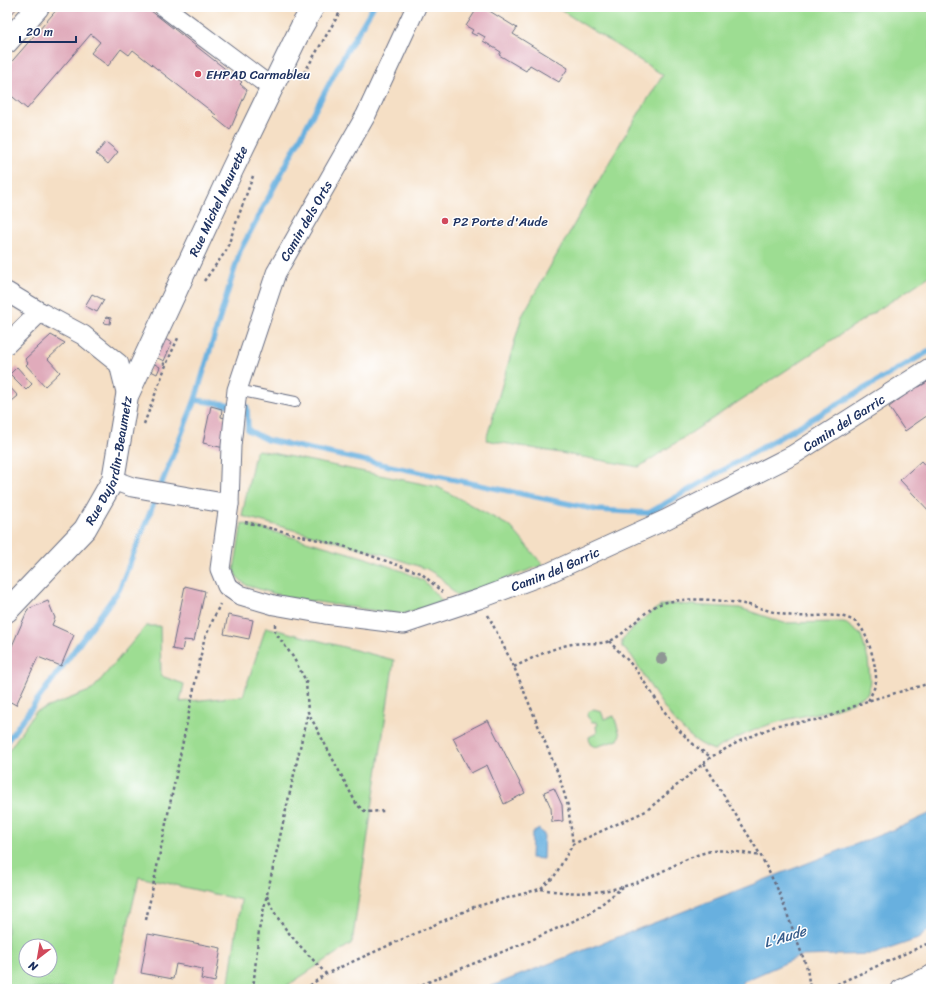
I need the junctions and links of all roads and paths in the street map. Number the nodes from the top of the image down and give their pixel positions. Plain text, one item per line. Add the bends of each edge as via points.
1 (38, 7) edge
2 (164, 7) edge
3 (313, 7) edge
4 (343, 7) edge
5 (416, 7) edge
6 (7, 42) edge
7 (303, 75) dead end
8 (272, 88) junction
9 (256, 170) dead end
10 (201, 285) dead end
11 (7, 292) edge
12 (40, 312) junction
13 (181, 331) dead end
14 (7, 344) edge
15 (146, 356) junction
16 (931, 367) edge
17 (237, 391) junction
18 (128, 396) junction
19 (295, 402) dead end
20 (122, 483) junction
21 (228, 511) junction
22 (228, 586) junction
23 (479, 600) junction
24 (274, 605) junction
25 (456, 607) junction
26 (7, 611) edge
27 (609, 641) junction
28 (514, 667) junction
29 (931, 684) edge
30 (867, 701) junction
31 (308, 712) junction
32 (711, 757) junction
33 (704, 763) junction
34 (384, 811) dead end
35 (573, 844) junction
36 (761, 856) junction
37 (623, 887) junction
38 (540, 889) junction
39 (267, 894) junction
40 (146, 920) dead end
41 (931, 942) edge
42 (326, 974) junction
43 (931, 975) edge
44 (253, 989) edge
45 (305, 989) edge
46 (411, 989) edge
47 (810, 989) edge
48 (826, 989) edge
49 (901, 989) edge

1 - 6 main road
2 - 8 street
3 - 8 main road, Rue Michel Maurette
4 - 7 path
5 - 17 street, Camin dels Orts via 366,116 276,273
8 - 15 main road, Rue Michel Maurette
9 - 10 path via 226,251
11 - 12 street, Rue Dujardin-Beaumetz
12 - 14 street
12 - 18 street, Rue Dujardin-Beaumetz via 83,335 119,364
13 - 15 path via 166,365
15 - 18 main road, Rue Michel Maurette
16 - 23 street, Camin del Garric via 793,455 658,523 551,572
17 - 19 lane
17 - 21 street, Camin dels Orts
18 - 20 main road, Rue Dujardin-Beaumetz
20 - 21 street via 200,498
20 - 26 main road, Rue Dujardin-Beaumetz via 86,529
21 - 22 street via 220,569
21 - 25 path via 421,573
22 - 24 street, Camin del Garric via 240,594
22 - 40 path via 204,640
23 - 25 street, Camin del Garric
23 - 28 path
24 - 25 street, Camin del Garric via 404,624
24 - 31 path via 275,632 294,657 306,682
27 - 28 path via 558,647
27 - 30 path via 666,602 720,601 749,605 774,613 848,618 859,625 868,641 874,665 876,681
27 - 32 path via 630,663 668,718 696,747
28 - 35 path via 559,776 568,806
29 - 30 path
30 - 32 path via 823,719 778,725
31 - 34 path via 357,805 366,812
31 - 39 path
32 - 33 path
33 - 35 path via 646,812
33 - 36 path
35 - 38 path via 554,877
36 - 37 path via 712,851 641,882
36 - 47 path via 779,892 807,968
37 - 38 path via 603,892 566,894
37 - 46 path via 589,914
38 - 42 path via 474,907
39 - 42 path via 272,910 283,926
39 - 44 path via 259,930
41 - 48 path
42 - 45 path
43 - 49 street

